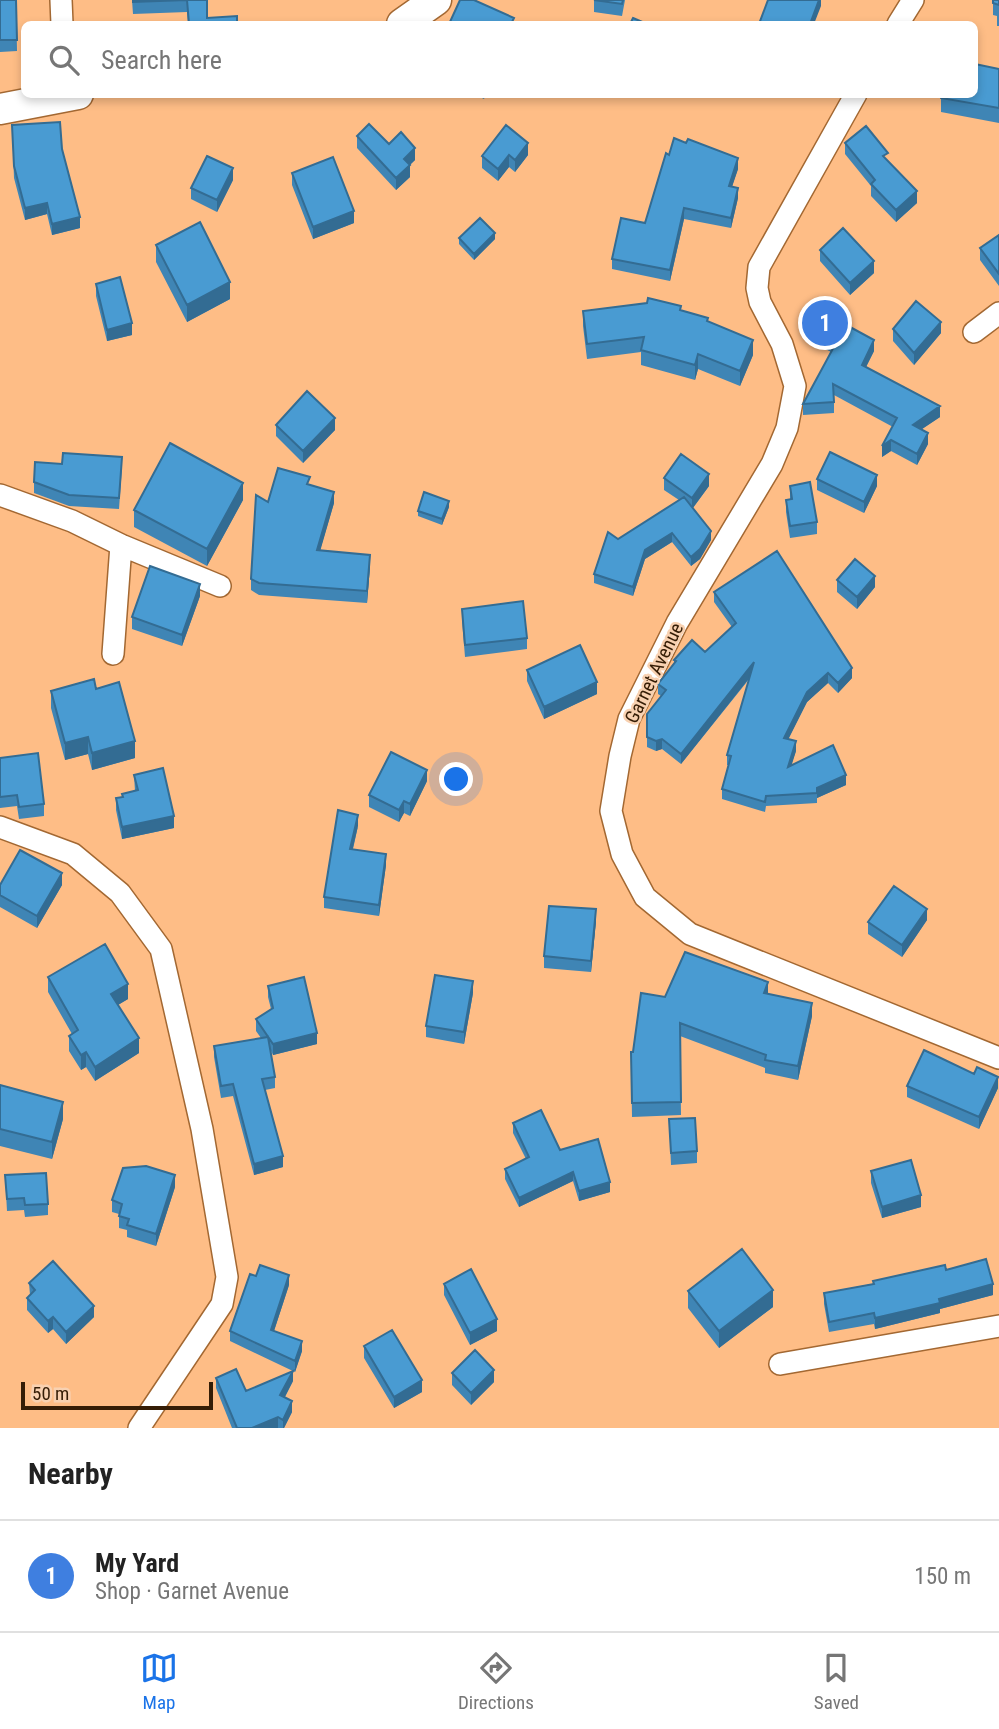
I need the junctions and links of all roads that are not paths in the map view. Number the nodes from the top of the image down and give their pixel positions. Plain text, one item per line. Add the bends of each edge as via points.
1 (61, 0) edge
2 (436, 0) edge
3 (913, 0) edge
4 (62, 21) edge
5 (406, 21) edge
6 (900, 21) edge
7 (52, 98) edge
8 (854, 98) edge
9 (0, 108) edge
10 (999, 313) edge
11 (974, 332) dead end
12 (0, 495) edge
13 (121, 545) junction
14 (220, 586) dead end
15 (113, 654) dead end
16 (0, 827) edge
17 (999, 1058) edge
18 (999, 1326) edge
19 (780, 1364) dead end
20 (139, 1428) edge

1 - 4 street
2 - 5 main road
3 - 6 street
7 - 9 main road
8 - 17 street, Garnet Avenue via 759,267 760,302 782,344 795,386 787,428 772,464 677,623 629,719 611,811 622,854 645,898 690,934
10 - 11 street
12 - 13 street
13 - 14 street
13 - 15 street
16 - 20 street via 73,854 120,893 161,949 202,1129 227,1277 222,1304
18 - 19 street

